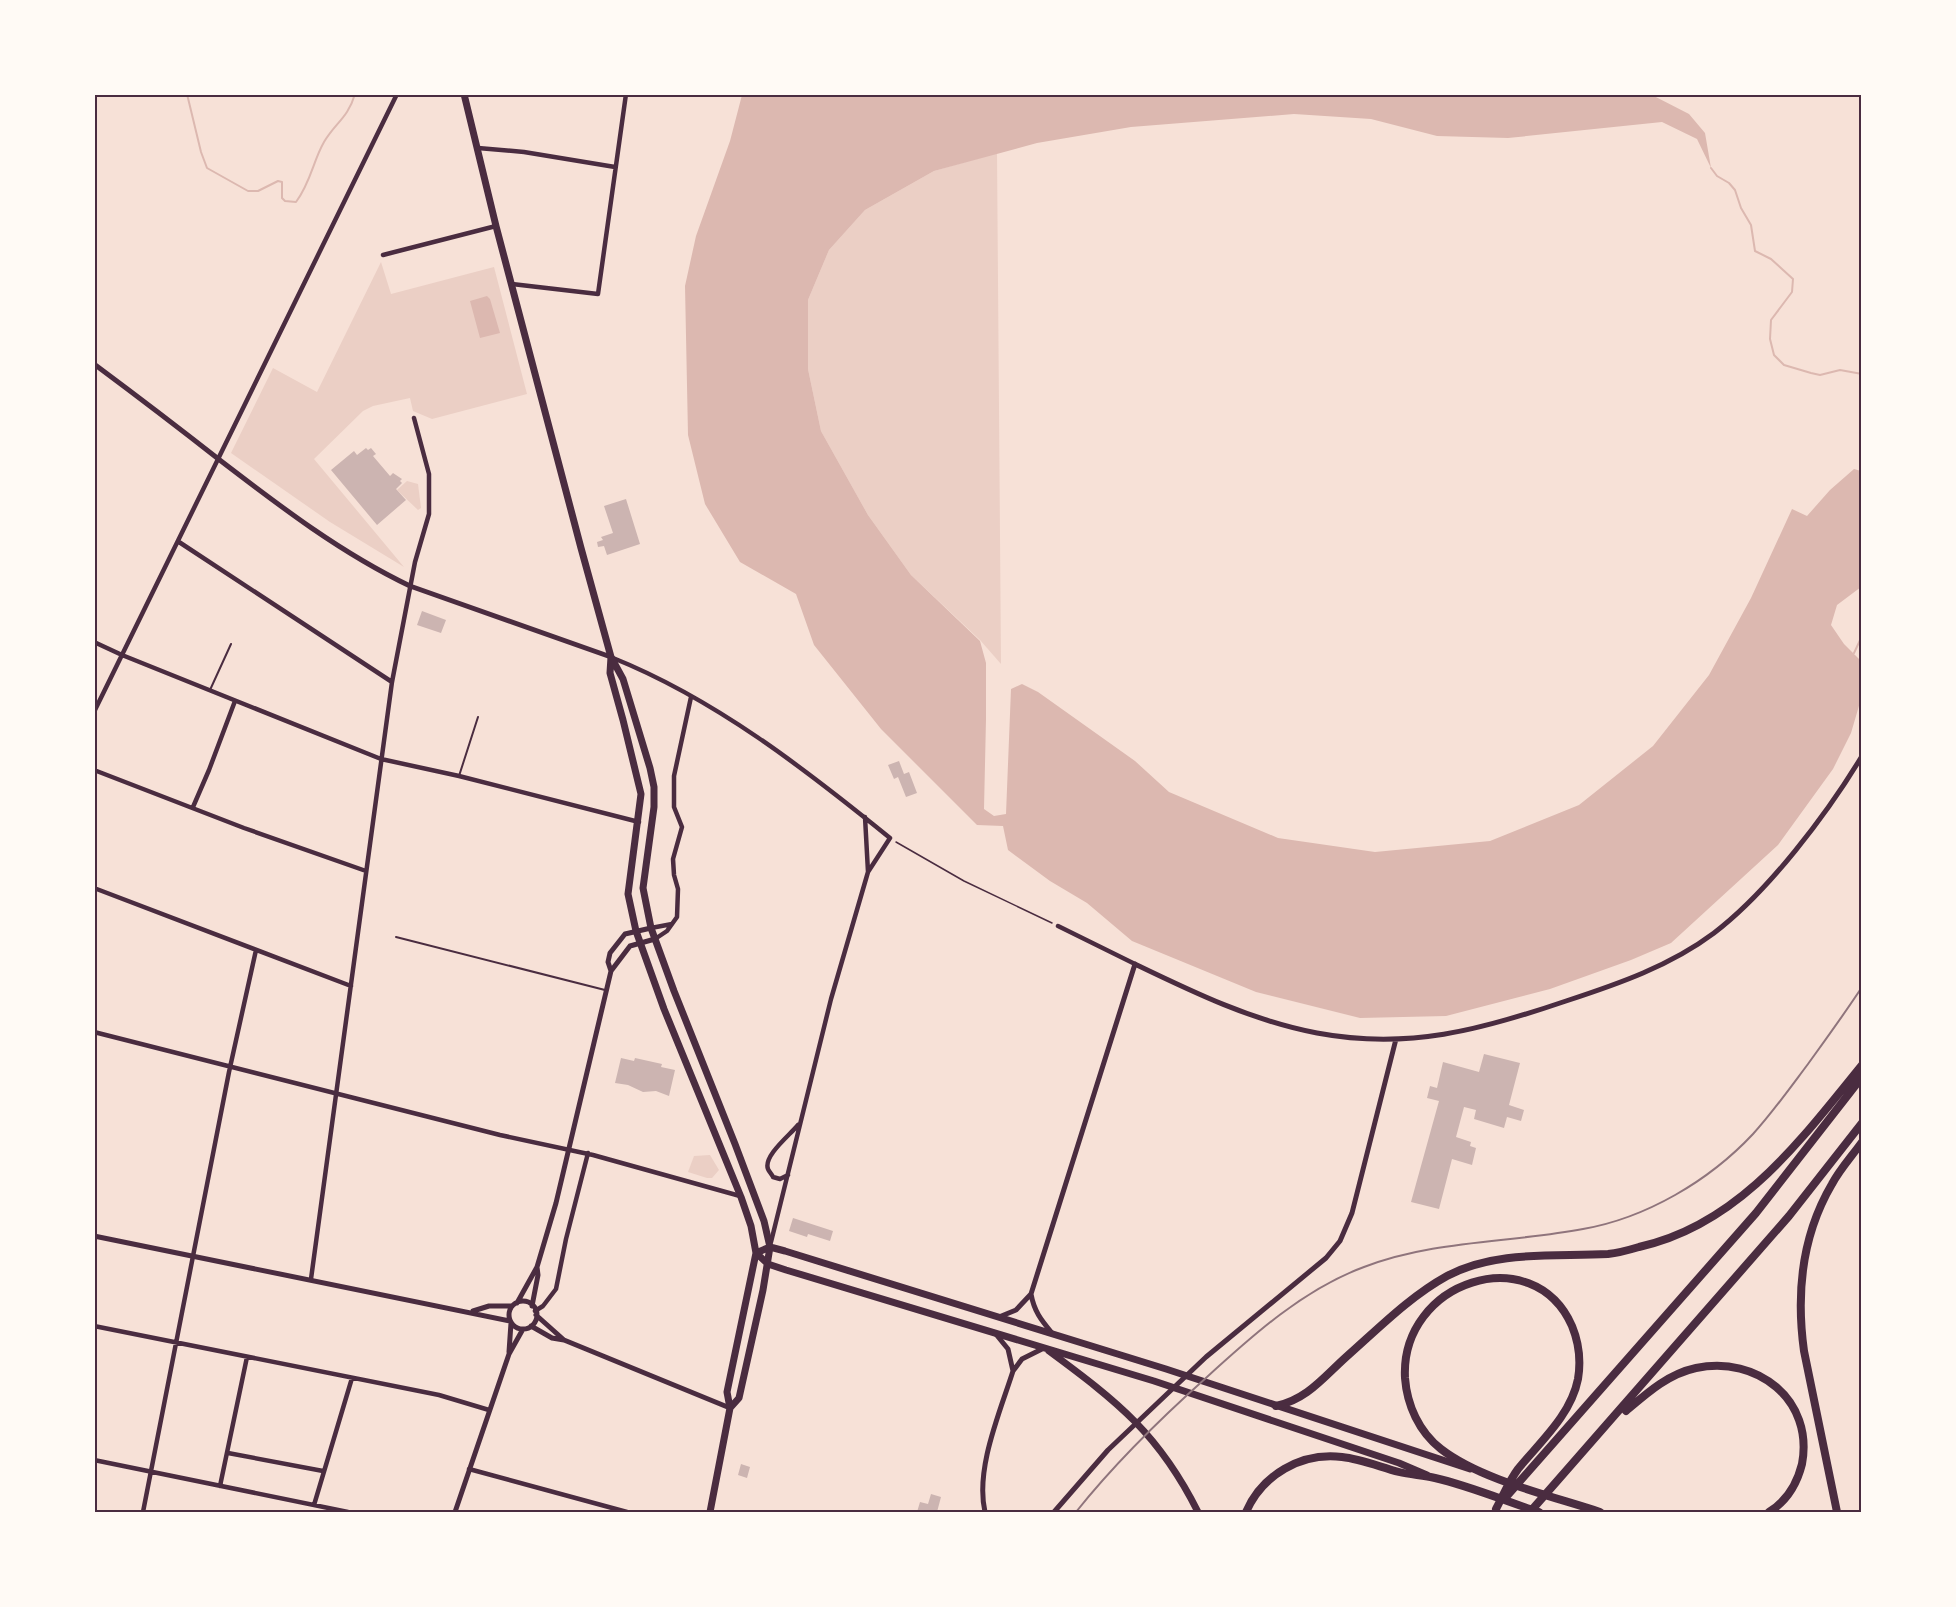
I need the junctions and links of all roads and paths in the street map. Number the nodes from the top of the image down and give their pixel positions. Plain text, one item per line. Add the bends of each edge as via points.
1 (397, 94) edge
2 (464, 94) edge
3 (626, 94) edge
4 (478, 148) junction
5 (615, 167) junction
6 (496, 226) junction
7 (383, 255) dead end
8 (512, 284) junction
9 (94, 364) edge
10 (414, 418) dead end
11 (220, 459) junction
12 (179, 542) junction
13 (410, 586) junction
14 (94, 642) edge
15 (231, 644) dead end
16 (122, 655) junction
17 (611, 657) junction
18 (392, 682) junction
19 (210, 690) junction
20 (691, 697) junction
21 (235, 701) junction
22 (94, 712) edge
23 (478, 717) dead end
24 (1862, 756) edge
25 (381, 759) junction
26 (94, 770) edge
27 (459, 776) junction
28 (193, 807) junction
29 (865, 817) junction
30 (639, 822) junction
31 (890, 837) junction
32 (366, 871) junction
33 (868, 872) junction
34 (94, 888) edge
35 (672, 924) junction
36 (1058, 926) joint
37 (651, 928) junction
38 (636, 931) junction
39 (396, 937) dead end
40 (655, 939) junction
41 (639, 943) junction
42 (256, 950) junction
43 (1135, 964) junction
44 (611, 972) junction
45 (351, 986) junction
46 (605, 990) junction
47 (94, 1032) edge
48 (1396, 1039) junction
49 (231, 1065) junction
50 (1862, 1065) edge
51 (1862, 1077) edge
52 (336, 1093) junction
53 (800, 1123) junction
54 (1862, 1123) edge
55 (1862, 1142) edge
56 (569, 1150) junction
57 (588, 1153) junction
58 (788, 1175) junction
59 (741, 1197) junction
60 (94, 1236) edge
61 (770, 1246) junction
62 (756, 1253) junction
63 (194, 1256) junction
64 (768, 1264) junction
65 (537, 1267) junction
66 (311, 1279) junction
67 (1031, 1294) junction
68 (515, 1305) junction
69 (472, 1311) junction
70 (535, 1311) junction
71 (998, 1317) junction
72 (511, 1322) junction
73 (94, 1326) edge
74 (531, 1326) junction
75 (523, 1329) junction
76 (995, 1332) junction
77 (1053, 1334) junction
78 (564, 1340) junction
79 (176, 1343) junction
80 (1044, 1348) junction
81 (509, 1354) junction
82 (247, 1357) junction
83 (1013, 1371) junction
84 (352, 1378) junction
85 (1276, 1406) junction
86 (730, 1408) junction
87 (489, 1410) junction
88 (1609, 1425) junction
89 (228, 1453) junction
90 (94, 1460) edge
91 (469, 1469) junction
92 (323, 1471) junction
93 (151, 1472) junction
94 (1486, 1475) junction
95 (1435, 1478) junction
96 (220, 1486) junction
97 (314, 1505) junction
98 (1494, 1510) edge
99 (143, 1512) edge
100 (348, 1512) edge
101 (455, 1512) edge
102 (627, 1512) edge
103 (710, 1512) edge
104 (985, 1512) edge
105 (1054, 1512) edge
106 (1198, 1512) edge
107 (1246, 1512) edge
108 (1530, 1512) edge
109 (1539, 1512) edge
110 (1600, 1512) edge
111 (1769, 1512) edge
112 (1838, 1512) edge

1 - 11 street
2 - 4 main road
3 - 5 street
4 - 5 street
4 - 6 main road
5 - 8 street via 598,294
6 - 7 street
6 - 8 main road
8 - 17 main road
9 - 11 street
10 - 13 street via 429,474 430,506
11 - 12 street
11 - 13 street via 317,532
12 - 16 street
12 - 18 street
13 - 17 street
13 - 18 street
14 - 16 street
15 - 19 lane
16 - 19 street
16 - 22 street
17 - 20 street
17 - 30 main road via 610,673 641,794
17 - 37 main road via 623,679 654,787 643,888
18 - 25 street
19 - 21 street
20 - 29 street via 757,737
20 - 35 street via 674,776 674,807 682,826 673,860 678,917
21 - 25 street
21 - 28 street
23 - 27 lane
24 - 48 street via 1769,881 1728,921 1676,957 1592,993 1505,1022 1456,1033
25 - 27 street
25 - 32 street
26 - 28 street
27 - 30 street
28 - 32 street
29 - 31 street
29 - 33 street
30 - 38 main road via 628,894
31 - 33 street
31 - 36 path via 964,880
32 - 45 street
33 - 53 street
34 - 42 street
35 - 37 street
35 - 40 street
36 - 43 street
37 - 38 street
37 - 40 main road
38 - 41 main road
38 - 44 street via 625,934 610,953
39 - 46 lane
40 - 41 street
40 - 61 main road via 735,1143
41 - 44 street via 626,950
41 - 59 main road
42 - 45 street
42 - 49 street
43 - 48 street via 1210,998 1283,1024 1317,1033
43 - 67 street
44 - 46 street
45 - 52 street
46 - 56 street
47 - 49 street
48 - 105 street via 1352,1213 1333,1250 1206,1357 1108,1450
49 - 52 street
49 - 63 street
50 - 85 highway via 1778,1164 1716,1216 1670,1238 1611,1254 1510,1258 1469,1266 1423,1290 1299,1399
51 - 98 highway via 1756,1213
52 - 56 street
52 - 66 street
53 - 58 street
53 - 58 street via 767,1161 773,1177
54 - 88 highway via 1789,1216
55 - 112 highway via 1832,1183 1814,1220 1800,1290 1804,1351
56 - 57 street
56 - 65 street
57 - 59 street
57 - 70 street via 556,1288
58 - 61 street
59 - 62 main road
60 - 63 street
61 - 62 main road
61 - 64 main road
61 - 71 main road
62 - 64 main road
62 - 86 main road via 727,1392
63 - 66 street
63 - 79 street
64 - 76 main road
64 - 86 main road via 739,1398
65 - 68 street
65 - 70 street
66 - 69 street
67 - 71 street via 1016,1310
67 - 77 street via 1039,1318
68 - 69 street
68 - 70 street via 525,1302
68 - 72 street via 509,1313
69 - 72 street
70 - 74 street
70 - 78 street
71 - 77 main road
72 - 75 street
72 - 81 street
73 - 79 street
74 - 75 street
74 - 78 street
75 - 81 street
76 - 80 main road
76 - 83 street via 1008,1349
77 - 85 main road
78 - 86 street
79 - 82 street
79 - 93 street
80 - 83 street via 1022,1359
80 - 95 main road via 1154,1380
80 - 106 main road via 1125,1410 1173,1467
81 - 87 street
82 - 84 street
82 - 89 street
83 - 104 street via 987,1459
84 - 87 street via 439,1395
84 - 92 street
85 - 94 main road
86 - 103 main road
87 - 91 street
88 - 108 highway
88 - 111 highway via 1658,1385 1695,1368 1737,1367 1765,1378 1793,1406 1803,1435 1796,1484
89 - 92 street
89 - 96 street
90 - 93 street
91 - 101 street
91 - 102 street
92 - 97 street
93 - 96 street
93 - 99 street
94 - 98 highway via 1440,1448 1424,1430 1410,1404 1405,1362 1416,1329 1441,1298 1474,1281 1506,1279 1537,1288 1557,1304 1577,1337 1580,1362 1567,1406 1517,1471
94 - 110 highway
95 - 107 highway via 1342,1456 1319,1457 1293,1464 1275,1475
95 - 109 highway
96 - 97 street
97 - 100 street

